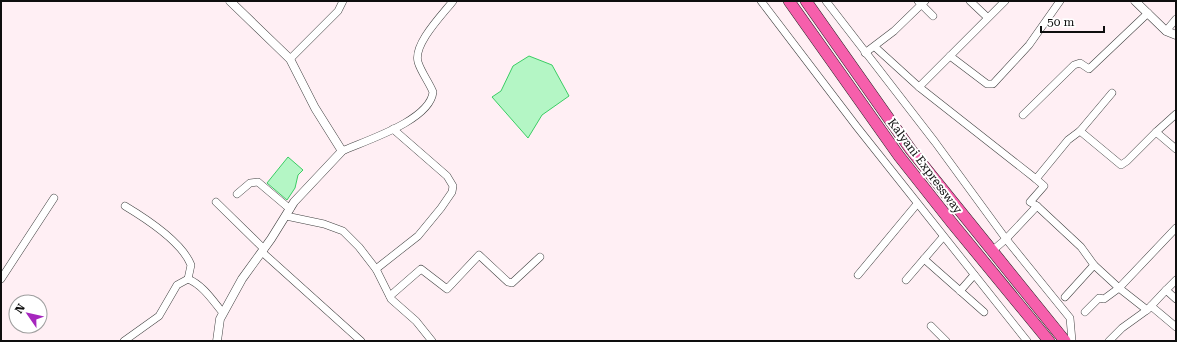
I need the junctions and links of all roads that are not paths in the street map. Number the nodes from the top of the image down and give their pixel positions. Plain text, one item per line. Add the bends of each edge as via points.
1 (230, 1) edge
2 (343, 1) edge
3 (453, 1) edge
4 (761, 1) edge
5 (789, 1) edge
6 (806, 1) edge
7 (826, 1) edge
8 (970, 1) edge
9 (1005, 1) edge
10 (1060, 1) edge
11 (1136, 1) edge
12 (921, 2) edge
13 (1148, 12) junction
14 (933, 16) dead end
15 (987, 17) junction
16 (1176, 19) edge
17 (1166, 30) junction
18 (1176, 35) edge
19 (875, 47) junction
20 (865, 53) junction
21 (950, 56) junction
22 (290, 59) junction
23 (919, 86) junction
24 (1112, 93) dead end
25 (1176, 114) edge
26 (1023, 115) dead end
27 (393, 129) junction
28 (1080, 131) junction
29 (1156, 132) junction
30 (1176, 149) edge
31 (342, 151) junction
32 (1036, 179) junction
33 (237, 194) dead end
34 (54, 198) dead end
35 (216, 202) dead end
36 (917, 204) junction
37 (125, 206) dead end
38 (1037, 206) junction
39 (288, 212) junction
40 (1176, 228) edge
41 (943, 237) junction
42 (1006, 239) junction
43 (992, 251) junction
44 (262, 252) junction
45 (540, 257) dead end
46 (924, 259) junction
47 (1094, 265) junction
48 (376, 269) junction
49 (858, 275) dead end
50 (974, 275) junction
51 (1, 279) edge
52 (188, 279) junction
53 (906, 280) dead end
54 (1176, 280) edge
55 (1119, 288) junction
56 (1166, 290) junction
57 (960, 291) junction
58 (390, 296) junction
59 (1065, 297) dead end
60 (1176, 299) edge
61 (1149, 308) junction
62 (984, 312) dead end
63 (1085, 312) dead end
64 (223, 313) junction
65 (931, 326) dead end
66 (1176, 327) edge
67 (124, 341) edge
68 (217, 341) edge
69 (361, 341) edge
70 (432, 341) edge
71 (946, 341) edge
72 (1027, 341) edge
73 (1050, 341) edge
74 (1065, 341) edge
75 (1072, 341) edge
76 (1109, 341) edge

1 - 22 street
2 - 22 street via 338,11
3 - 27 street via 431,29 417,53 418,62 433,92 432,97 421,111
4 - 36 street
5 - 73 highway, Kalyani Expressway via 899,156
6 - 43 highway, Kalyani Expressway via 911,150
7 - 20 street
8 - 15 street
9 - 15 street
10 - 21 street via 1029,45 992,85 987,84
11 - 13 street
12 - 14 street
12 - 19 street
13 - 17 street
13 - 26 street via 1089,69 1080,63 1074,66
15 - 21 street
16 - 17 street
17 - 18 street
19 - 20 street
19 - 23 street
20 - 42 street via 935,142
21 - 23 street
22 - 31 street via 315,108
23 - 32 street
24 - 28 street
25 - 29 street
27 - 31 street
27 - 48 street via 447,176 453,186 441,208 418,236
28 - 29 street via 1121,164
28 - 32 street via 1068,140
29 - 30 street
31 - 39 street via 294,202
32 - 38 street via 1044,186 1030,202
33 - 39 street via 250,183 258,182
34 - 51 street
35 - 44 street via 264,249
36 - 41 street
36 - 49 street
37 - 52 street via 168,236 182,252 191,265
38 - 42 street
38 - 47 street via 1081,247
39 - 44 street
39 - 48 street via 343,231
40 - 55 street
41 - 46 street
41 - 50 street
42 - 43 street
42 - 75 street via 1070,318
43 - 74 highway, Kalyani Expressway
44 - 64 street via 242,279
44 - 69 street
45 - 58 street via 512,283 479,255 447,289 421,269
46 - 53 street
46 - 57 street
47 - 55 street
47 - 59 street
48 - 58 street
50 - 57 street
50 - 72 street
52 - 64 street via 202,289
52 - 67 street via 177,285 159,316
54 - 56 street
55 - 61 street
55 - 63 street via 1104,299 1099,298
56 - 60 street
56 - 61 street
57 - 62 street
58 - 70 street
61 - 66 street
61 - 76 street
64 - 68 street
65 - 71 street

